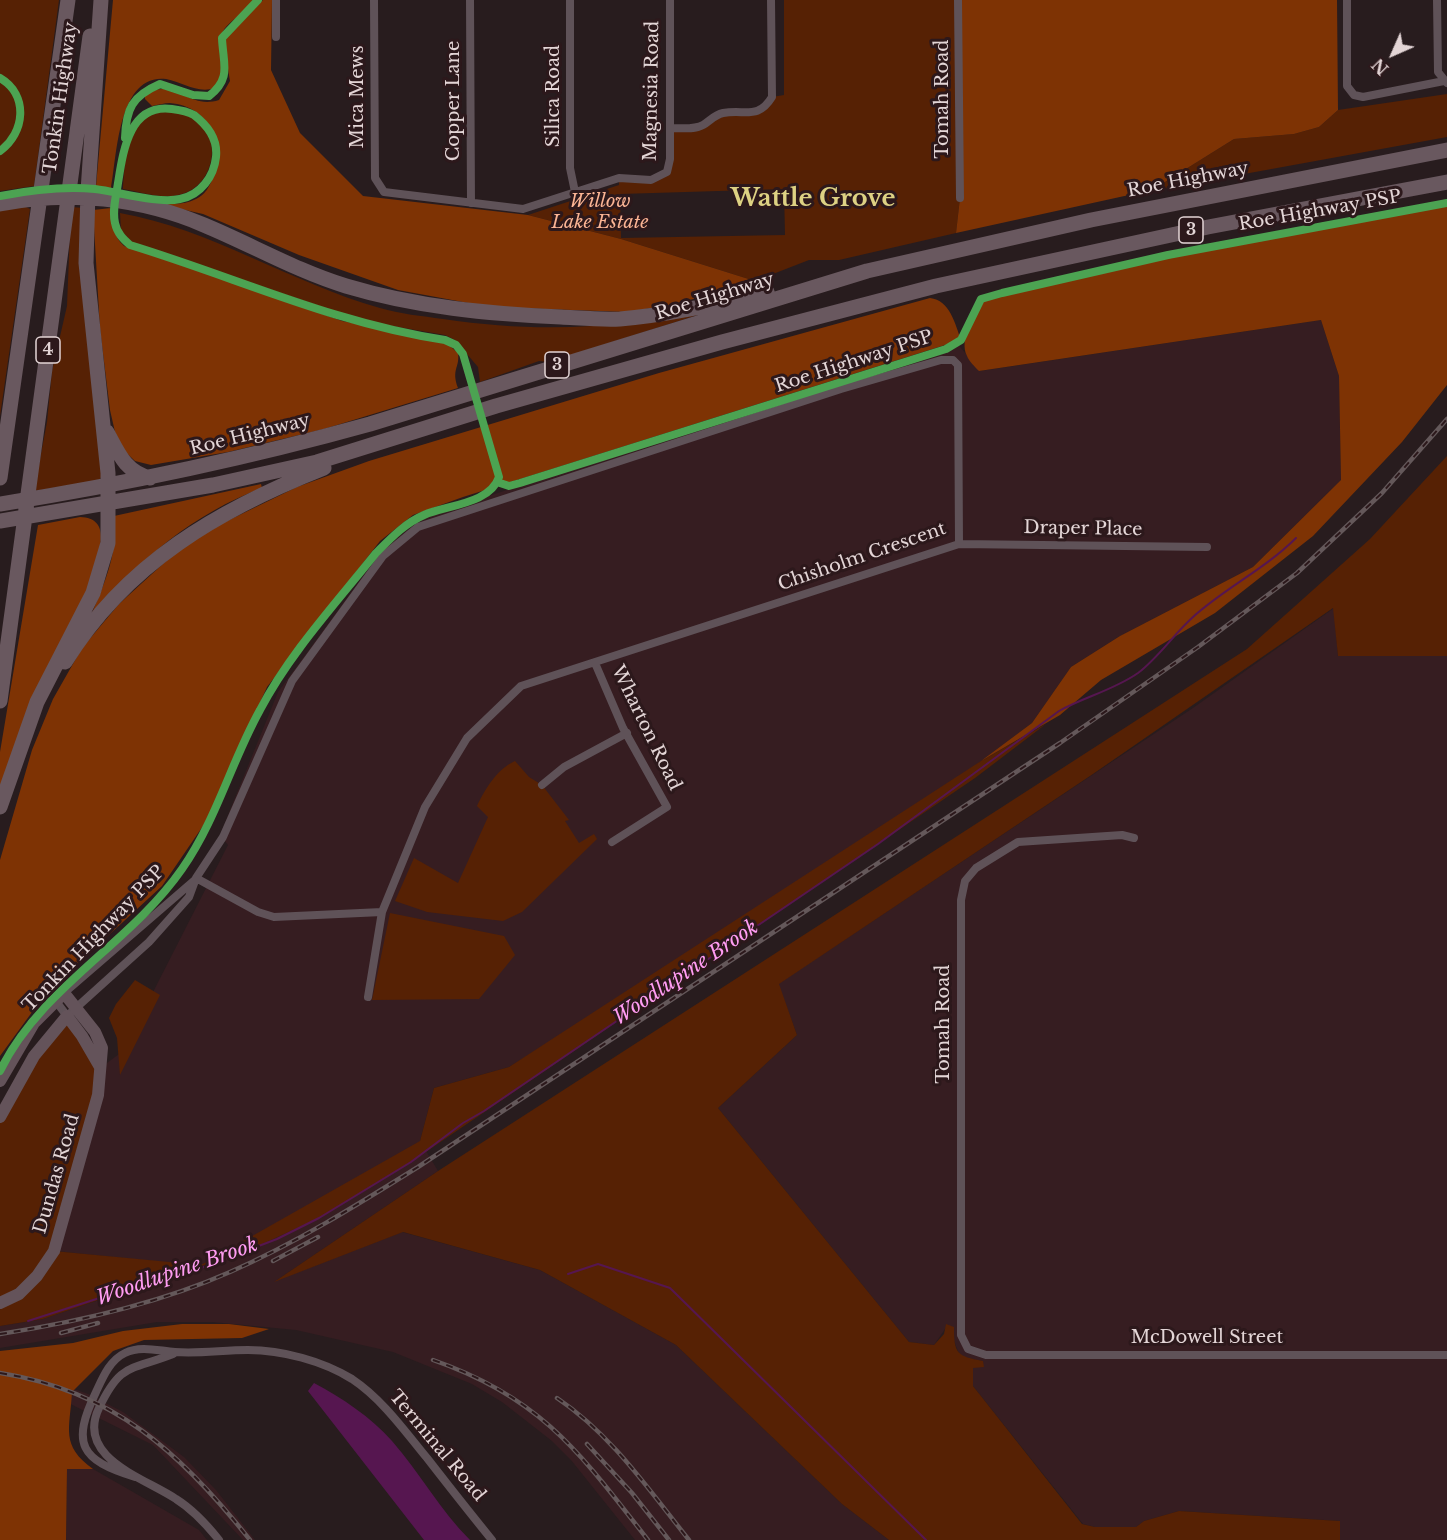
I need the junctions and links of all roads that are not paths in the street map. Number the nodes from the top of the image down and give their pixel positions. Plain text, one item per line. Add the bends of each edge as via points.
1 (68, 0) edge
2 (95, 0) edge
3 (101, 0) edge
4 (276, 0) edge
5 (374, 0) edge
6 (470, 0) edge
7 (570, 0) edge
8 (670, 0) edge
9 (771, 0) edge
10 (958, 0) edge
11 (1347, 0) edge
12 (1437, 0) edge
13 (276, 37) dead end
14 (1445, 82) edge
15 (670, 128) junction
16 (1447, 150) edge
17 (1447, 182) edge
18 (575, 192) junction
19 (960, 198) dead end
20 (471, 202) junction
21 (0, 204) edge
22 (867, 272) junction
23 (103, 424) junction
24 (428, 427) junction
25 (0, 478) edge
26 (150, 478) junction
27 (107, 486) junction
28 (0, 504) edge
29 (107, 504) junction
30 (0, 521) edge
31 (959, 544) junction
32 (1207, 547) dead end
33 (595, 663) junction
34 (0, 701) edge
35 (627, 733) junction
36 (20, 746) junction
37 (542, 785) dead end
38 (0, 807) edge
39 (1134, 837) dead end
40 (612, 842) dead end
41 (196, 878) junction
42 (382, 912) junction
43 (59, 997) junction
44 (368, 997) dead end
45 (71, 1012) junction
46 (0, 1081) edge
47 (0, 1118) edge
48 (0, 1303) edge
49 (968, 1349) joint
50 (176, 1353) junction
51 (1447, 1355) edge
52 (135, 1477) junction
53 (219, 1540) edge
54 (492, 1540) edge

1 - 25 highway, Tonkin Highway / 4
2 - 34 highway, Tonkin Highway / 4
3 - 23 highway via 87,191 86,263
4 - 13 street
5 - 20 street, Mica Mews via 375,178 384,192
6 - 20 street, Copper Lane
7 - 18 street, Silica Road via 570,168
8 - 15 street, Magnesia Road
9 - 15 street via 772,97 765,108 724,113 702,126
10 - 19 street, Tomah Road
11 - 14 street via 1347,86 1354,95 1363,97
12 - 14 street via 1438,72
15 - 18 street, Magnesia Road via 670,159 667,172 659,178 619,178
16 - 22 highway, Roe Highway / 3 via 1080,222
17 - 24 highway, 3 via 1208,227 936,286 722,342
18 - 20 street via 524,209
21 - 22 highway via 60,197 125,202 174,214 344,285 399,300 479,312 618,319 666,313
22 - 26 highway, Roe Highway / 3 via 370,424
23 - 26 highway via 126,465
23 - 27 highway
24 - 29 highway, 3 via 317,462 213,486
24 - 36 highway via 268,490 180,540 112,602 89,630 42,701
26 - 27 highway, Roe Highway / 3
27 - 28 highway, Roe Highway / 3
27 - 29 highway
29 - 30 highway, 3
29 - 36 highway via 108,543 99,580 41,692
31 - 32 street, Draper Place
31 - 33 street, Chisholm Crescent
31 - 41 street, Chisholm Crescent via 960,373 958,365 947,359 841,389 418,527 382,556 292,681 223,837
33 - 35 street, Wharton Road
33 - 42 street, Chisholm Crescent via 520,686 467,738 425,807
35 - 37 street via 564,767
35 - 40 street, Wharton Road via 667,807
36 - 38 highway
39 - 49 street, Tomah Road via 1018,842 976,868 965,881 961,900 961,1335
41 - 42 street via 258,912 274,916
41 - 43 street
41 - 45 street via 189,897 149,942
42 - 44 street, Chisholm Crescent
43 - 45 main road, Dundas Road
43 - 46 main road via 34,1023
45 - 47 main road via 34,1056
45 - 48 main road, Dundas Road via 100,1067 98,1095 54,1251 19,1294
49 - 51 street, McDowell Street via 986,1355
50 - 52 street, Terminal Road via 122,1371 110,1384 97,1412 94,1431 100,1448
50 - 52 street, Terminal Road via 139,1350 118,1358 107,1369 83,1418 82,1437 93,1458 104,1467
50 - 54 street, Terminal Road via 250,1350 301,1358 344,1375 385,1408
52 - 53 street, Terminal Road via 178,1500

